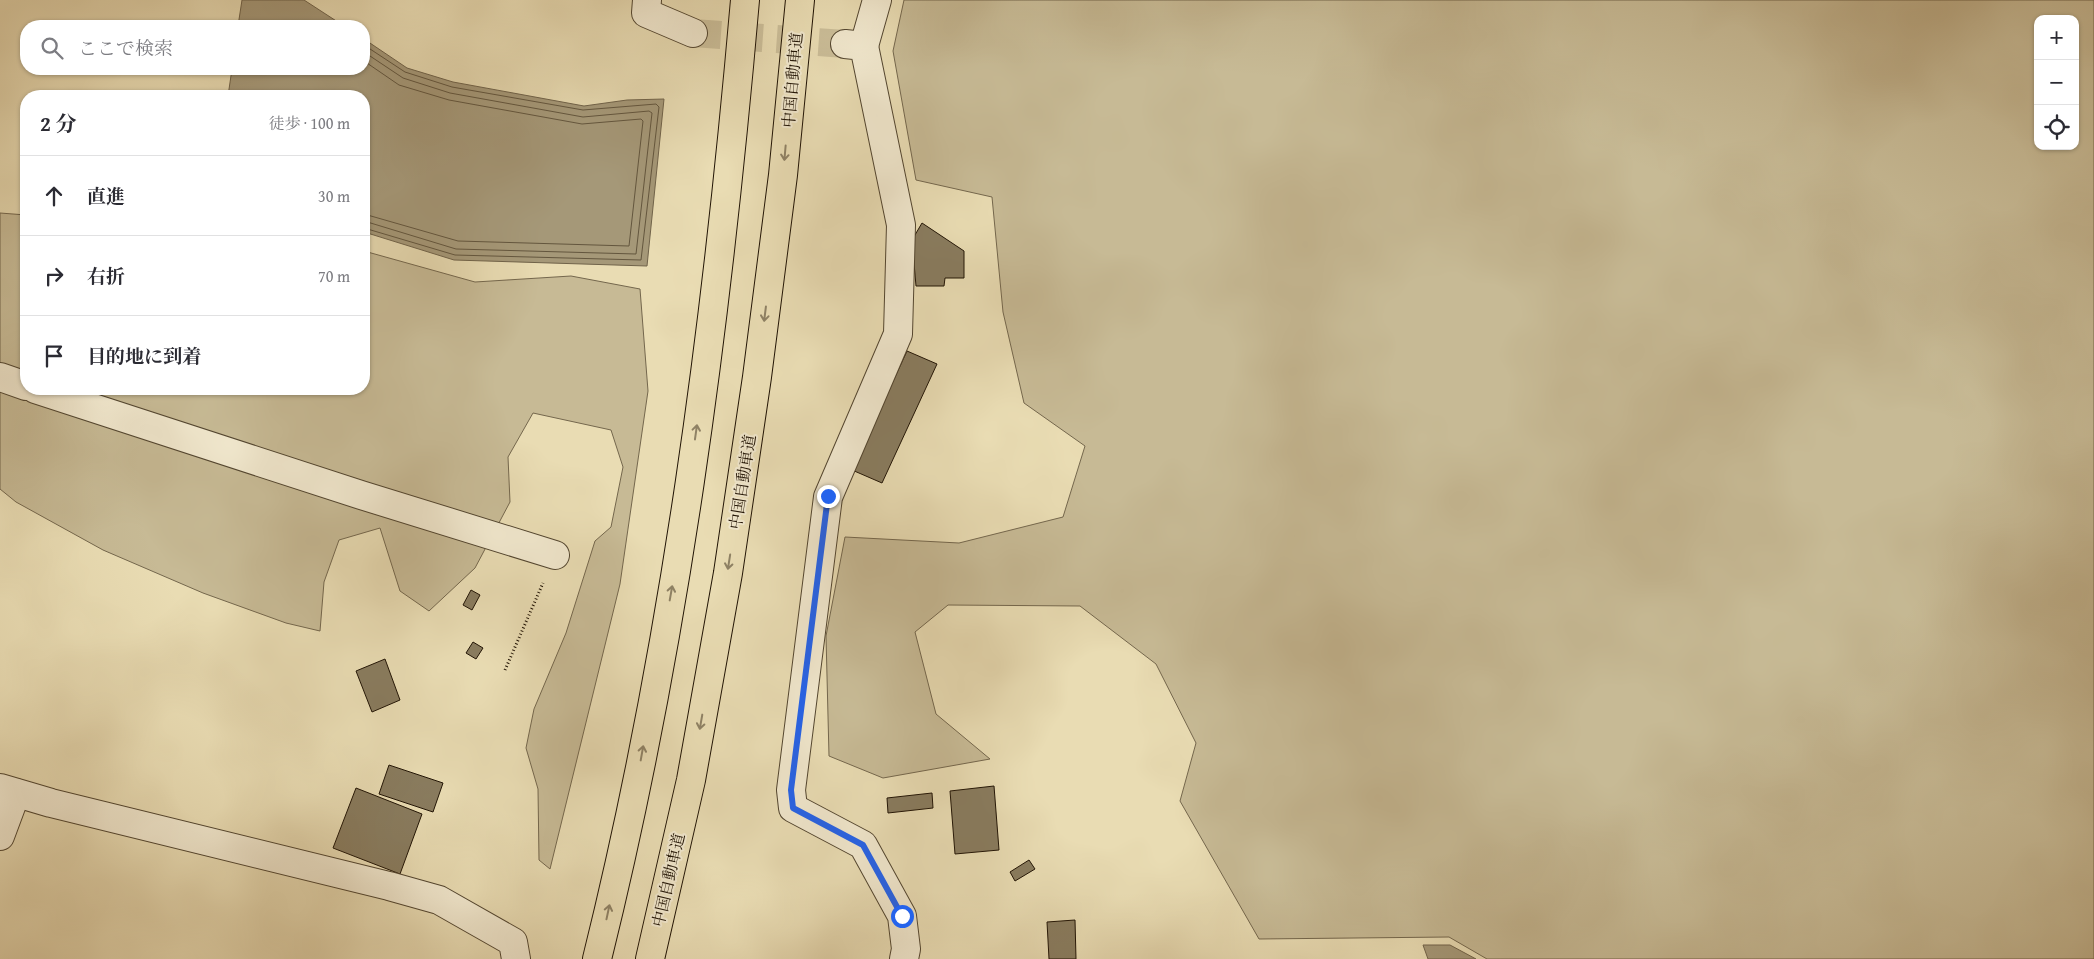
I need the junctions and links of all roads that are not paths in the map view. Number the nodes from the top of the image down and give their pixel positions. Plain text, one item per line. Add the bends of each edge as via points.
1 (647, 0) edge
2 (743, 0) edge
3 (800, 0) edge
4 (877, 0) edge
5 (693, 33) tunnel mouth
6 (0, 377) edge
7 (20, 384) edge
8 (53, 395) edge
9 (555, 555) road end
10 (8, 790) edge
11 (0, 836) edge
12 (516, 959) edge
13 (597, 959) edge
14 (650, 959) edge
15 (904, 959) edge

1 - 5 street via 646,12
13 -> 2 highway via 640,763 677,559 712,321 736,101
3 -> 14 highway, 中国自動車道 via 783,175 728,573 690,780
4 - 15 street via 854,45 901,225 898,334 828,496 791,790 793,808 863,845 902,916
6 - 7 street
8 - 9 street
10 - 11 street
10 - 12 street via 439,900 513,942

